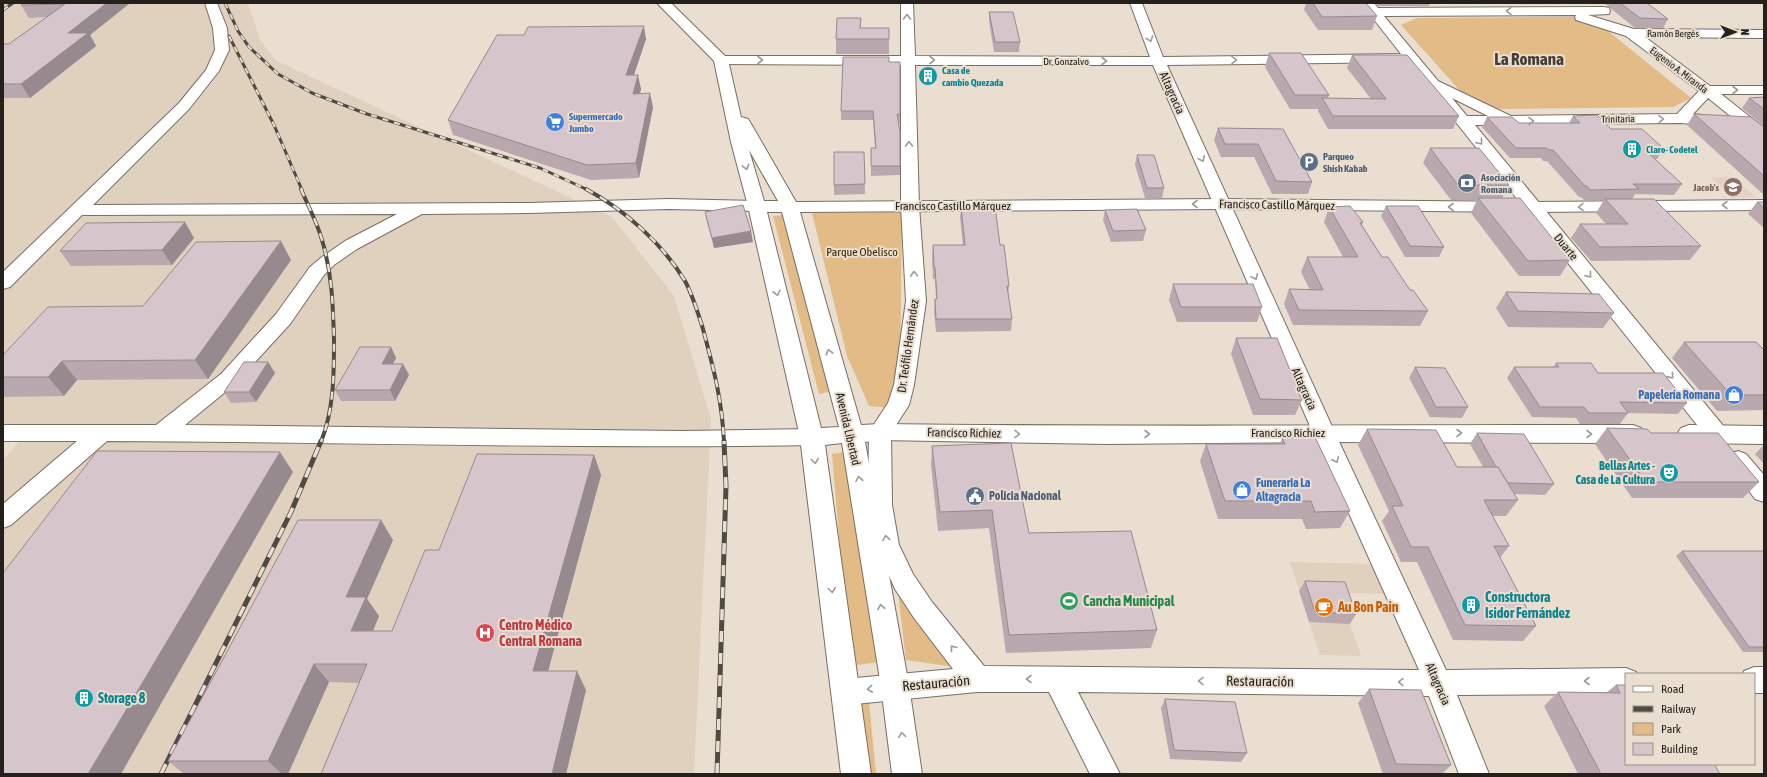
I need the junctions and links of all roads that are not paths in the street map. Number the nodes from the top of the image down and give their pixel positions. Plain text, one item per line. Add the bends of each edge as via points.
1 (211, 3) edge
2 (664, 3) edge
3 (907, 3) edge
4 (1136, 3) edge
5 (1370, 7) edge
6 (1600, 7) edge
7 (1537, 10) junction
8 (1411, 13) junction
9 (1387, 27) junction
10 (1630, 33) junction
11 (1764, 34) edge
12 (1412, 58) junction
13 (721, 60) junction
14 (908, 60) junction
15 (1158, 61) junction
16 (1431, 82) junction
17 (1707, 90) junction
18 (1764, 90) edge
19 (731, 102) junction
20 (1681, 118) junction
21 (1464, 121) junction
22 (1511, 121) junction
23 (1748, 123) junction
24 (1764, 136) edge
25 (1222, 204) junction
26 (1764, 205) edge
27 (757, 206) junction
28 (910, 206) junction
29 (790, 207) junction
30 (1534, 207) junction
31 (420, 209) junction
32 (80, 210) junction
33 (3, 283) edge
34 (880, 432) junction
35 (3, 433) edge
36 (102, 433) junction
37 (161, 433) junction
38 (1324, 433) junction
39 (852, 434) junction
40 (1717, 434) junction
41 (1764, 435) edge
42 (812, 437) junction
43 (1764, 492) edge
44 (3, 518) edge
45 (977, 679) junction
46 (1057, 679) junction
47 (1625, 681) edge
48 (1438, 683) junction
49 (895, 686) junction
50 (845, 692) junction
51 (856, 774) edge
52 (907, 774) edge
53 (1105, 774) edge
54 (1474, 774) edge

1 - 32 street via 220,28 222,50 212,71 184,106
2 - 13 main road
14 -> 3 street, Dr. Teófilo Hernández
4 -> 15 street, Altagracia
5 - 8 street
5 - 9 street, Duarte
6 - 7 street
6 - 10 street, Eugenio A. Miranda
7 -> 8 street
7 - 10 street via 1584,18
8 - 9 street
9 - 12 street, Duarte
10 - 11 street, Ramón Bergés
10 - 17 street, Eugenio A. Miranda
15 -> 12 street, Dr. Gonzalvo
12 - 16 street, Duarte
13 -> 14 street, Dr. Gonzalvo
13 - 19 main road, Avenida Libertad
14 -> 15 street, Dr. Gonzalvo
28 -> 14 street, Dr. Teófilo Hernández
15 -> 25 street, Altagracia
16 - 21 street, Duarte
16 - 22 street
17 -> 18 street
17 - 20 street
17 - 23 street, Eugenio A. Miranda
19 -> 27 main road, Avenida Libertad
19 - 29 main road, Avenida Libertad
22 -> 20 street, Trinitaria
20 - 23 street, Trinitaria
21 - 22 street, Trinitaria
21 -> 30 street, Duarte
23 - 24 street, Eugenio A. Miranda
25 -> 28 main road, Francisco Castillo Márquez
30 -> 25 main road, Francisco Castillo Márquez
25 -> 38 street, Altagracia
26 -> 30 main road, Francisco Castillo Márquez
27 - 29 main road, Francisco Castillo Márquez
27 - 31 street via 669,204
27 -> 42 main road, Avenida Libertad
28 - 29 main road, Francisco Castillo Márquez
34 -> 28 street, Dr. Teófilo Hernández via 898,405 904,385 916,302
39 -> 29 main road, Avenida Libertad
30 -> 40 street, Duarte
31 - 32 street
31 - 37 street via 351,245 328,261 317,271 283,319 228,378
32 - 33 street
34 -> 38 main road, Francisco Richiez via 1107,435
34 - 39 main road, Francisco Richiez
45 -> 34 street via 923,610 904,581 887,545 880,505
35 - 36 street
36 - 37 street
36 - 44 street
37 - 42 street via 682,439
38 -> 40 main road, Francisco Richiez
38 -> 48 street, Altagracia
39 - 42 main road, Francisco Richiez
49 -> 39 main road, Avenida Libertad
40 - 41 main road, Francisco Richiez
40 - 43 main road, Duarte
42 -> 50 main road, Avenida Libertad
46 -> 45 street, Restauración
45 - 49 street, Restauración
48 -> 46 street, Restauración
46 - 53 street
47 -> 48 street, Restauración
48 - 54 street, Altagracia
49 -> 50 street, Restauración
52 -> 49 main road, Avenida Libertad
50 - 51 main road, Avenida Libertad

